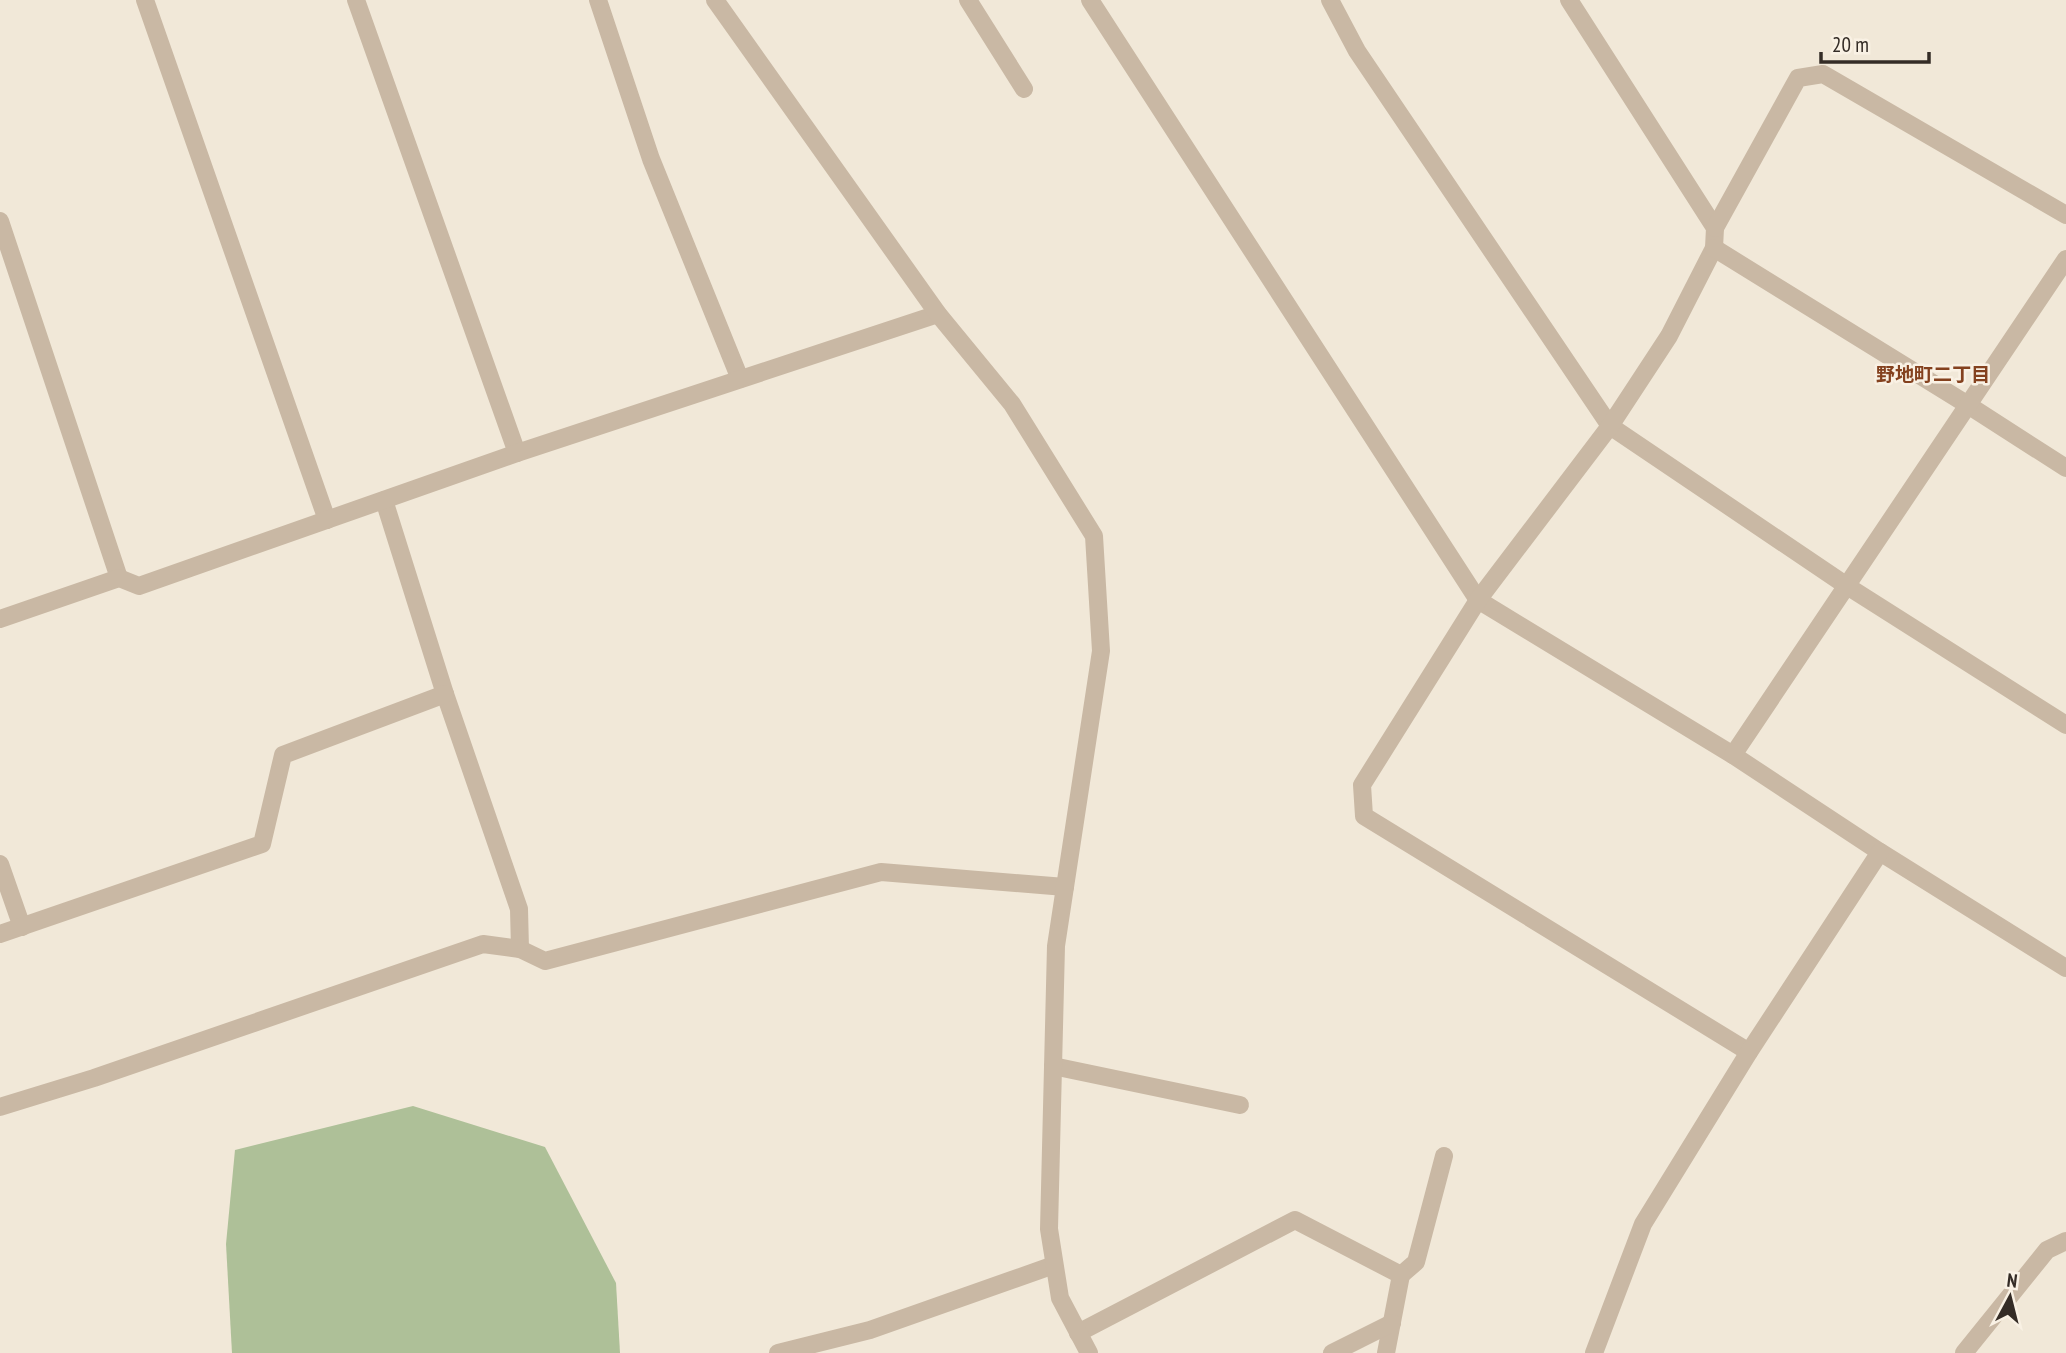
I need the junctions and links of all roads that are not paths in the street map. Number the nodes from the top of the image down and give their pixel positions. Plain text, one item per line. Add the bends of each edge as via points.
1 (145, 0) edge
2 (356, 0) edge
3 (598, 0) edge
4 (715, 0) edge
5 (968, 0) edge
6 (1090, 0) edge
7 (1330, 0) edge
8 (1569, 0) edge
9 (1024, 89) dead end
10 (2066, 215) edge
11 (0, 221) edge
12 (1715, 228) junction
13 (1714, 248) junction
14 (2066, 259) edge
15 (938, 314) junction
16 (740, 379) junction
17 (1968, 405) junction
18 (1610, 426) junction
19 (517, 453) junction
20 (2066, 468) edge
21 (384, 500) junction
22 (327, 520) junction
23 (119, 578) junction
24 (1847, 586) junction
25 (1478, 600) junction
26 (0, 619) edge
27 (445, 694) junction
28 (2066, 725) edge
29 (1733, 755) junction
30 (1880, 852) junction
31 (0, 864) edge
32 (1065, 887) junction
33 (22, 927) junction
34 (0, 934) edge
35 (520, 949) junction
36 (2066, 968) edge
37 (1749, 1052) junction
38 (1053, 1066) junction
39 (1240, 1105) dead end
40 (0, 1107) edge
41 (1444, 1156) dead end
42 (2066, 1241) edge
43 (1054, 1265) junction
44 (1401, 1275) junction
45 (1392, 1322) junction
46 (1078, 1333) junction
47 (778, 1353) edge
48 (1088, 1353) edge
49 (1332, 1353) edge
50 (1386, 1353) edge
51 (1594, 1353) edge
52 (1964, 1353) edge

1 - 22 street
2 - 19 street
3 - 16 street via 651,159
4 - 15 street
5 - 9 street
6 - 25 street
7 - 18 street via 1357,51
8 - 12 street
10 - 12 street via 1823,74 1798,78
11 - 23 street
12 - 13 street
13 - 17 street
13 - 18 street via 1669,336
14 - 17 street
15 - 16 street
15 - 32 street via 1012,404 1094,536 1101,651
16 - 19 street
17 - 20 street
17 - 24 street
18 - 24 street
18 - 25 street
19 - 21 street
21 - 22 street
21 - 27 street
22 - 23 street via 139,586
23 - 26 street
24 - 28 street
24 - 29 street
25 - 29 street
25 - 37 street via 1362,785 1364,816
27 - 33 street via 284,755 262,844
27 - 35 street via 519,909
29 - 30 street
30 - 36 street
30 - 37 street
31 - 33 street
32 - 35 street via 881,872 545,961
32 - 38 street via 1056,946
33 - 34 street
35 - 40 street via 483,944
37 - 51 street via 1643,1224
38 - 39 street
38 - 43 street via 1049,1229
41 - 44 street via 1416,1262
42 - 52 street via 2047,1250
43 - 46 street via 1060,1298
43 - 47 street via 870,1330
44 - 45 street
44 - 46 street via 1295,1220
45 - 49 street
45 - 50 street
46 - 48 street

